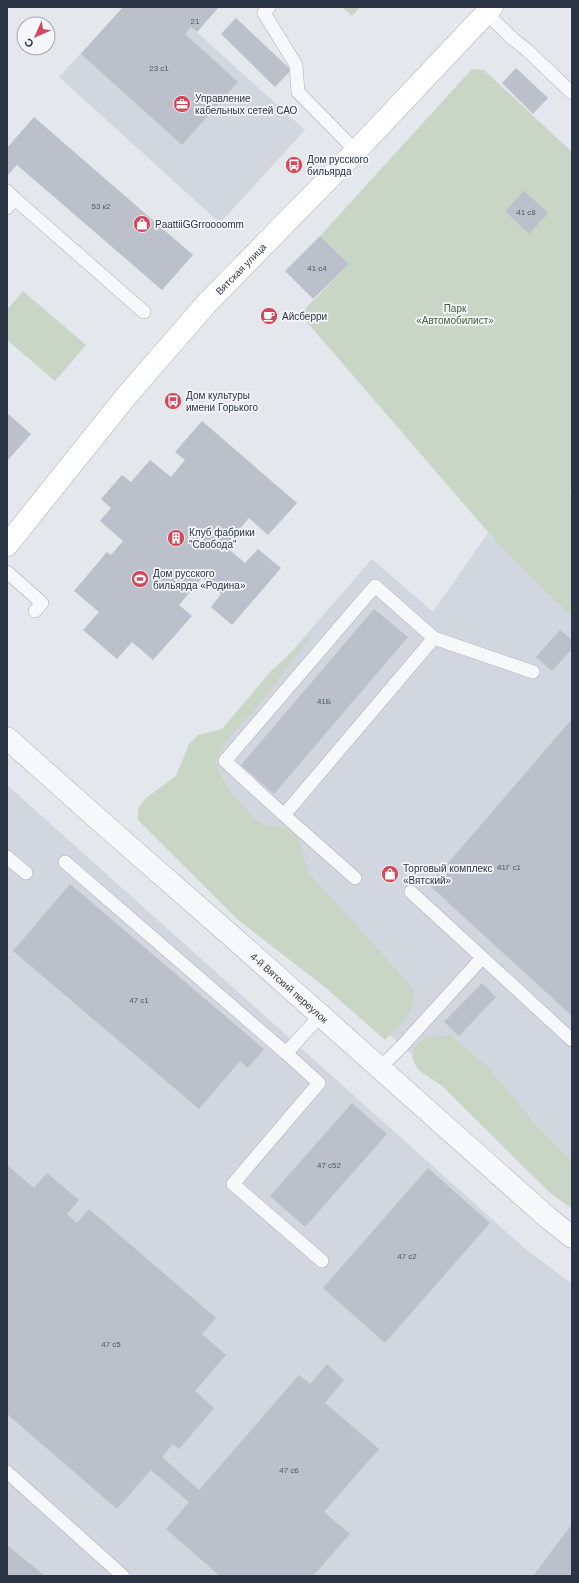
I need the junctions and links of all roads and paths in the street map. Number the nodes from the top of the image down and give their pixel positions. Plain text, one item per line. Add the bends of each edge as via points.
1 (269, 7) edge
2 (489, 10) edge
3 (572, 93) edge
4 (356, 151) junction
5 (10, 199) edge
6 (144, 312) dead end
7 (7, 545) edge
8 (7, 572) edge
9 (35, 611) dead end
10 (434, 638) junction
11 (532, 672) dead end
12 (7, 738) edge
13 (284, 815) junction
14 (7, 857) edge
15 (65, 862) dead end
16 (26, 873) dead end
17 (355, 878) dead end
18 (411, 892) dead end
19 (482, 958) junction
20 (321, 1015) junction
21 (572, 1040) edge
22 (286, 1053) junction
23 (380, 1068) junction
24 (572, 1237) edge
25 (322, 1261) dead end
26 (7, 1472) edge
27 (123, 1576) edge

1 - 4 lane via 264,12 296,65 298,92
2 - 3 lane via 513,39 528,50
2 - 4 street, Вятская улица
4 - 7 street, Вятская улица via 208,302 128,394
5 - 6 lane
8 - 9 lane via 42,603
10 - 11 lane
10 - 13 lane
10 - 13 lane via 375,586 225,761
12 - 20 street, 4-й Вятский переулок
13 - 17 lane
14 - 16 lane
15 - 22 lane
18 - 19 lane
19 - 21 lane
19 - 23 lane
20 - 22 lane
20 - 23 street, 4-й Вятский переулок
22 - 25 lane via 319,1083 233,1184
23 - 24 street, 4-й Вятский переулок
26 - 27 lane

